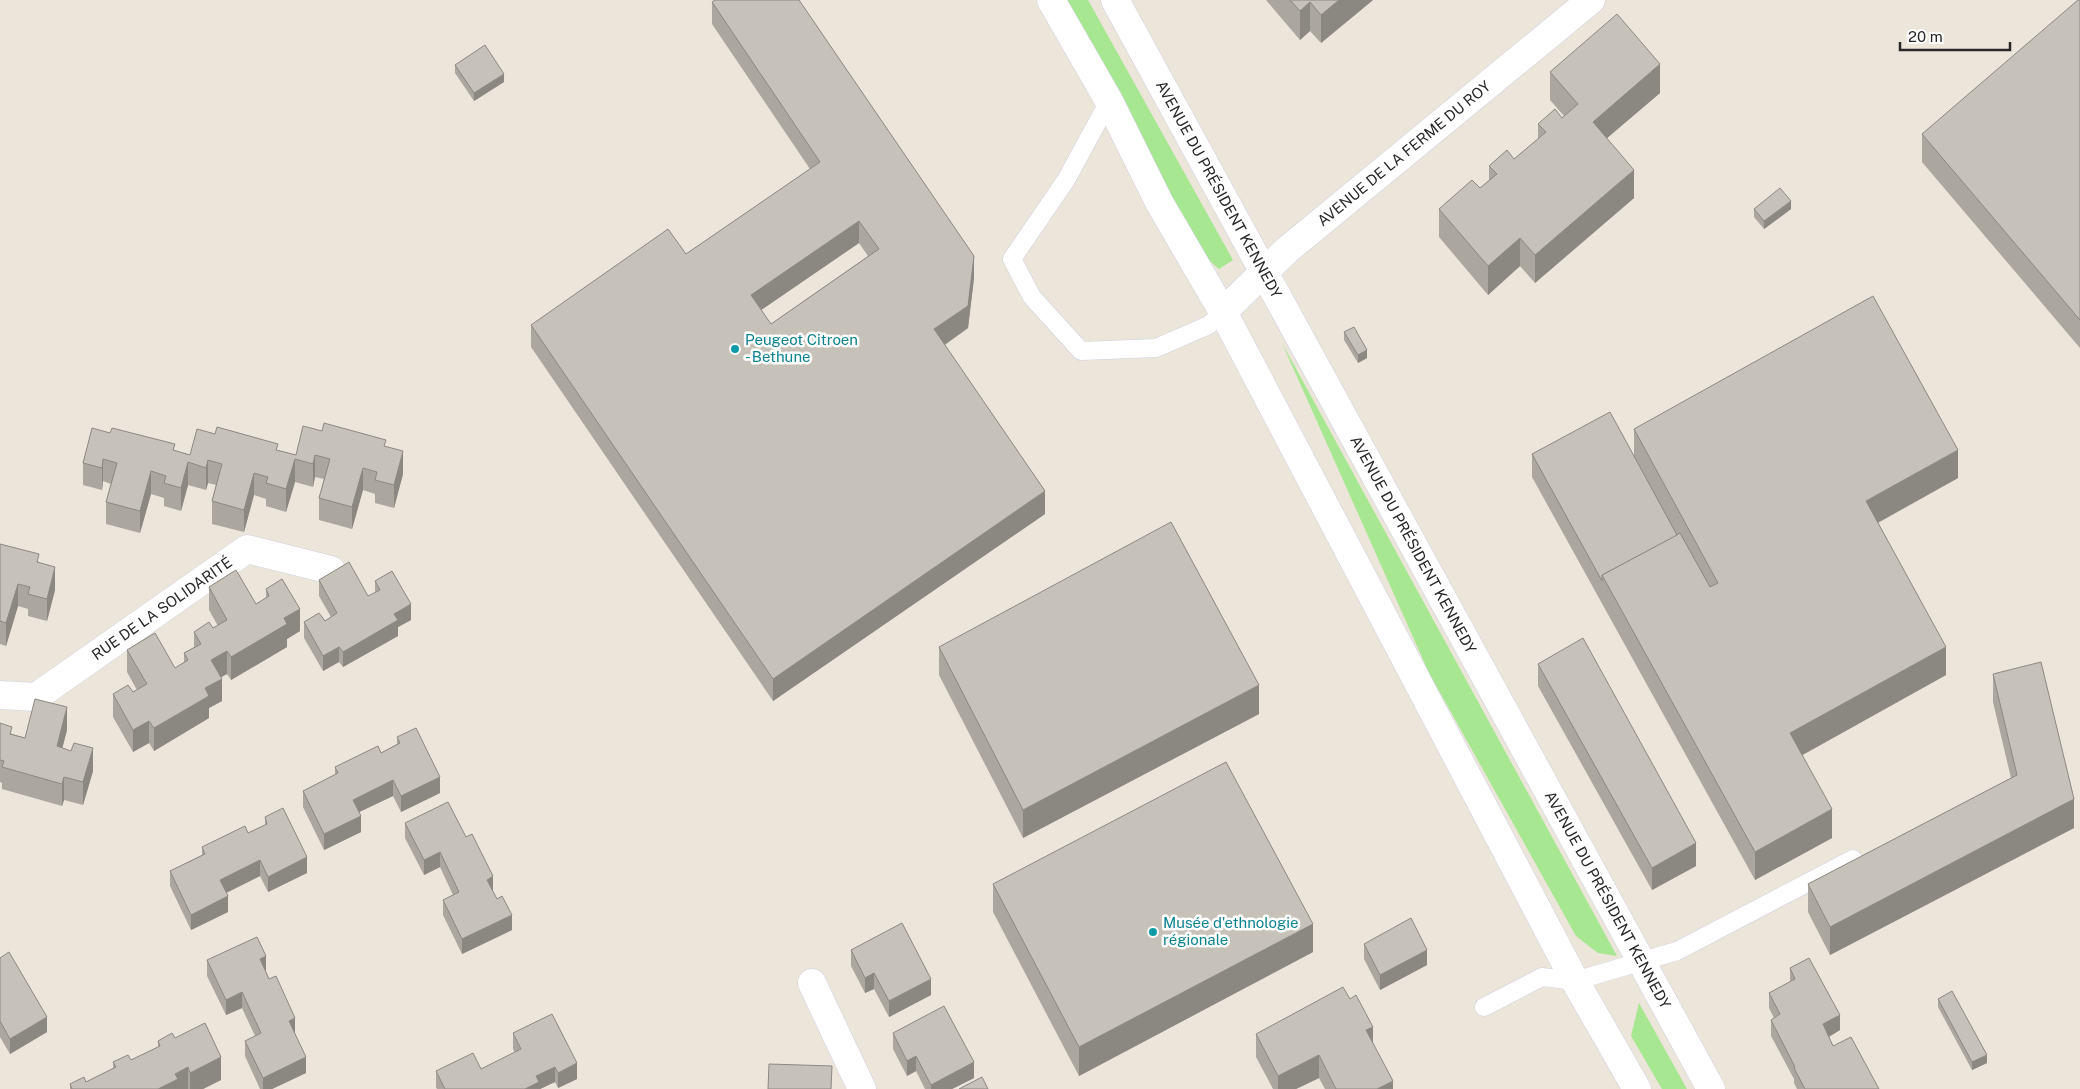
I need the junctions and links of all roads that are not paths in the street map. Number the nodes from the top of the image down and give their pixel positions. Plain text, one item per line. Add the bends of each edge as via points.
1 (1051, 0) edge
2 (1115, 0) edge
3 (1591, 0) edge
4 (1109, 101) junction
5 (1265, 271) junction
6 (1223, 312) junction
7 (331, 570) edge
8 (0, 695) edge
9 (1853, 858) edge
10 (1642, 962) junction
11 (1575, 981) junction
12 (812, 983) dead end
13 (1484, 1006) dead end
14 (862, 1089) edge
15 (1637, 1089) edge
16 (1711, 1089) edge

1 - 4 main road
2 - 5 main road, AVENUE DU PRÉSIDENT KENNEDY
3 - 5 main road, AVENUE DE LA FERME DU ROY
4 - 6 main road via 1159,202
4 - 6 lane via 1066,180 1012,258 1032,298 1081,350 1156,348 1209,325
5 - 6 main road, AVENUE DE LA FERME DU ROY
5 - 10 main road, AVENUE DU PRÉSIDENT KENNEDY
6 - 11 main road
7 - 8 main road, RUE DE LA SOLIDARITÉ via 247,549 36,697
9 - 10 lane via 1677,951
10 - 11 lane
10 - 16 main road, AVENUE DU PRÉSIDENT KENNEDY
11 - 13 lane via 1542,977
11 - 15 main road
12 - 14 main road

